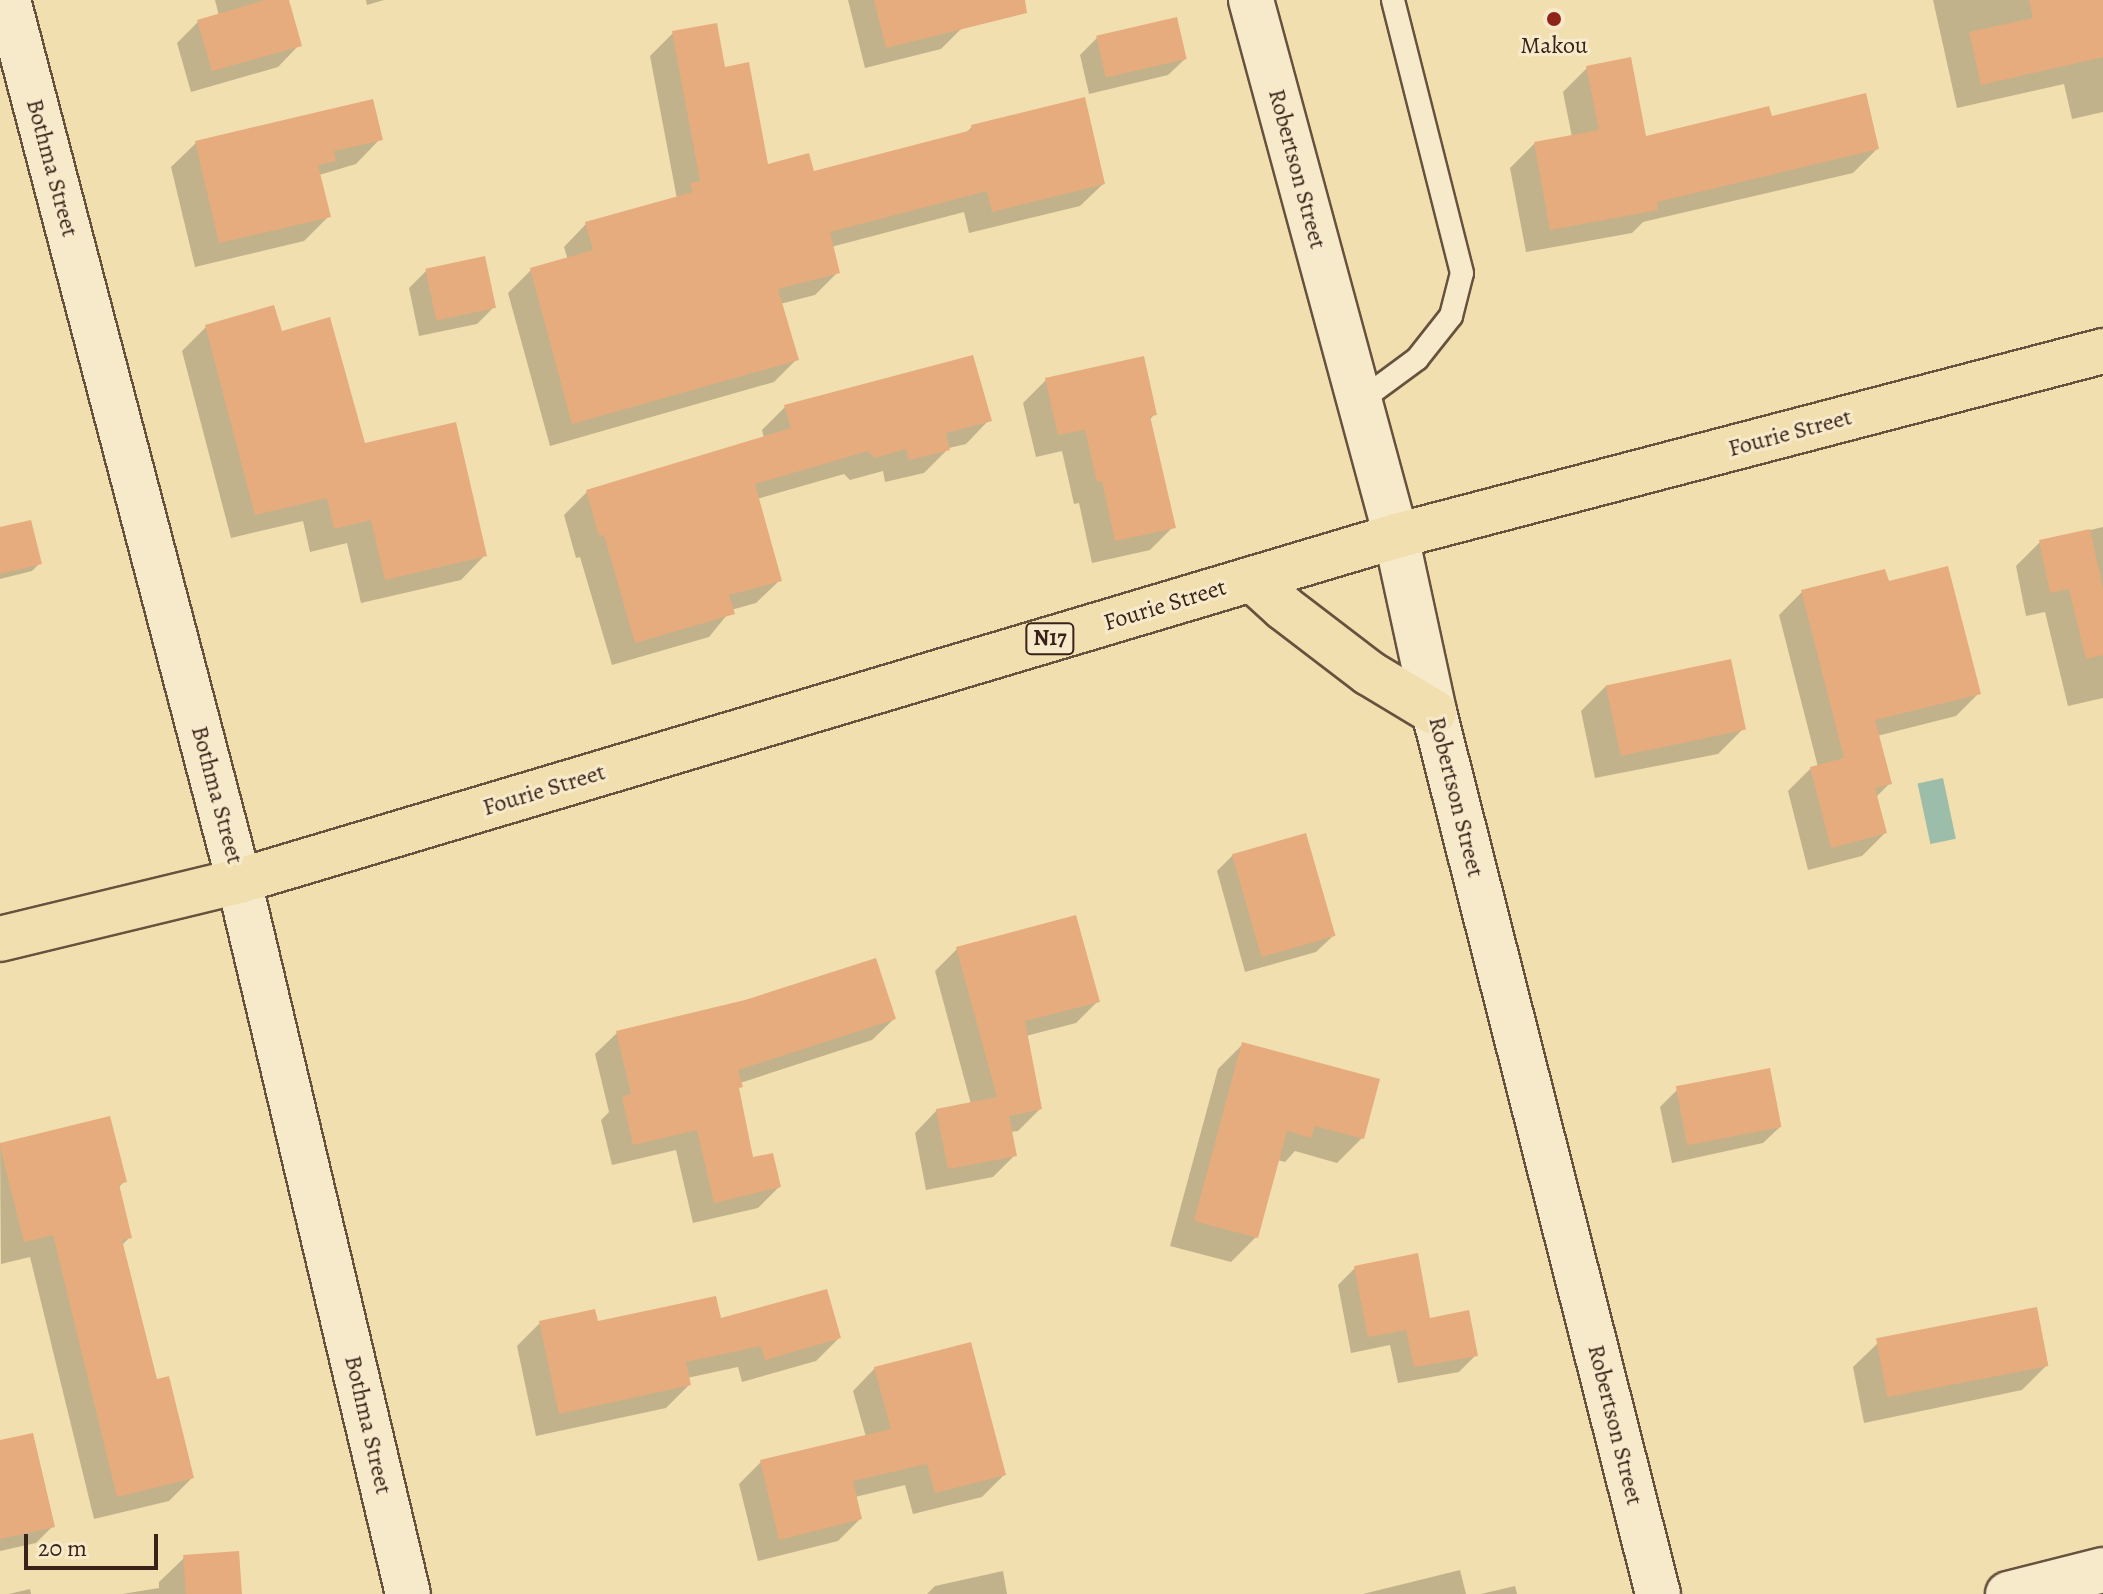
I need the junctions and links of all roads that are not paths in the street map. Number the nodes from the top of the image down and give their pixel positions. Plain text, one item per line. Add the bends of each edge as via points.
1 (8, 0) edge
2 (1251, 0) edge
3 (1393, 0) edge
4 (2103, 351) edge
5 (1360, 401) junction
6 (1396, 536) junction
7 (1252, 579) junction
8 (1434, 712) junction
9 (239, 881) junction
10 (0, 939) edge
11 (2103, 1570) edge
12 (408, 1594) edge
13 (1658, 1594) edge
14 (2008, 1594) edge

1 - 9 street, Bothma Street
2 - 5 street, Robertson Street
3 - 5 lane via 1462,273 1451,316 1417,359
4 - 6 highway, Fourie Street / N17
5 - 6 street, Robertson Street
6 - 7 highway, Fourie Street / N17
6 - 8 street, Robertson Street
7 - 8 highway via 1369,673
7 - 9 highway, Fourie Street / N17
8 - 13 street, Robertson Street
9 - 10 highway, Fourie Street / N17
9 - 12 street, Bothma Street
11 - 14 street

